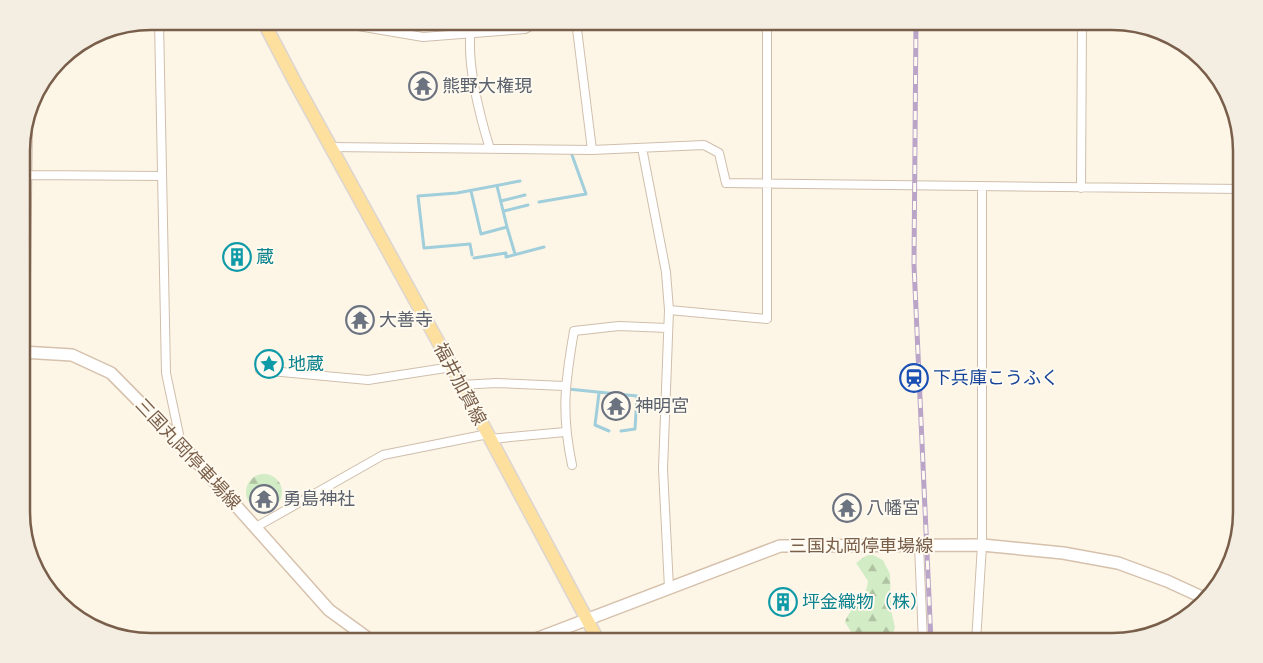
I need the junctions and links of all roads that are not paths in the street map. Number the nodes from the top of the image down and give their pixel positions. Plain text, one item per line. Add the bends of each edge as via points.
1 (159, 30) edge
2 (269, 30) edge
3 (382, 30) edge
4 (470, 30) edge
5 (514, 30) edge
6 (577, 30) edge
7 (766, 30) edge
8 (1082, 30) edge
9 (469, 34) junction
10 (331, 147) junction
11 (642, 148) junction
12 (490, 149) junction
13 (592, 150) junction
14 (30, 175) edge
15 (162, 176) junction
16 (766, 183) junction
17 (982, 186) junction
18 (1081, 188) junction
19 (1233, 189) edge
20 (669, 310) junction
21 (667, 328) junction
22 (30, 352) edge
23 (452, 367) junction
24 (260, 370) dead end
25 (461, 385) junction
26 (564, 386) junction
27 (565, 432) junction
28 (489, 436) junction
29 (181, 444) junction
30 (572, 465) dead end
31 (256, 527) junction
32 (919, 545) junction
33 (982, 545) junction
34 (669, 588) junction
35 (1199, 596) edge
36 (587, 620) junction
37 (361, 633) edge
38 (552, 633) edge
39 (594, 633) edge
40 (923, 633) edge
41 (977, 633) edge

1 - 15 street
2 - 10 main road, 福井加賀線
3 - 9 street via 423,37
4 - 9 street
5 - 9 street
6 - 13 street
7 - 16 street
8 - 18 street
9 - 12 street via 479,114
10 - 12 street
10 - 23 main road, 福井加賀線
11 - 13 street
11 - 16 street via 704,144 719,153 726,183
11 - 20 street via 666,272
12 - 13 street
14 - 15 street
15 - 29 street via 166,373
16 - 17 street
16 - 20 street via 766,319
17 - 18 street
17 - 33 street
18 - 19 street
20 - 21 street
21 - 26 street via 619,326 574,331
21 - 34 street via 663,469
22 - 29 main road, 三国丸岡停車場線 via 72,354 111,374
23 - 24 street via 368,380
23 - 25 main road, 福井加賀線
25 - 26 street
25 - 28 main road, 福井加賀線
26 - 27 street
27 - 28 street
27 - 30 street
28 - 31 street via 383,455
28 - 36 main road, 福井加賀線
29 - 31 main road, 三国丸岡停車場線
31 - 37 main road, 三国丸岡停車場線 via 329,610
32 - 33 main road, 三国丸岡停車場線
32 - 34 main road, 三国丸岡停車場線 via 780,546
32 - 40 street
33 - 35 main road, 三国丸岡停車場線 via 1063,553 1118,563
33 - 41 street
34 - 36 main road, 三国丸岡停車場線
36 - 38 main road, 三国丸岡停車場線
36 - 39 main road, 福井加賀線

